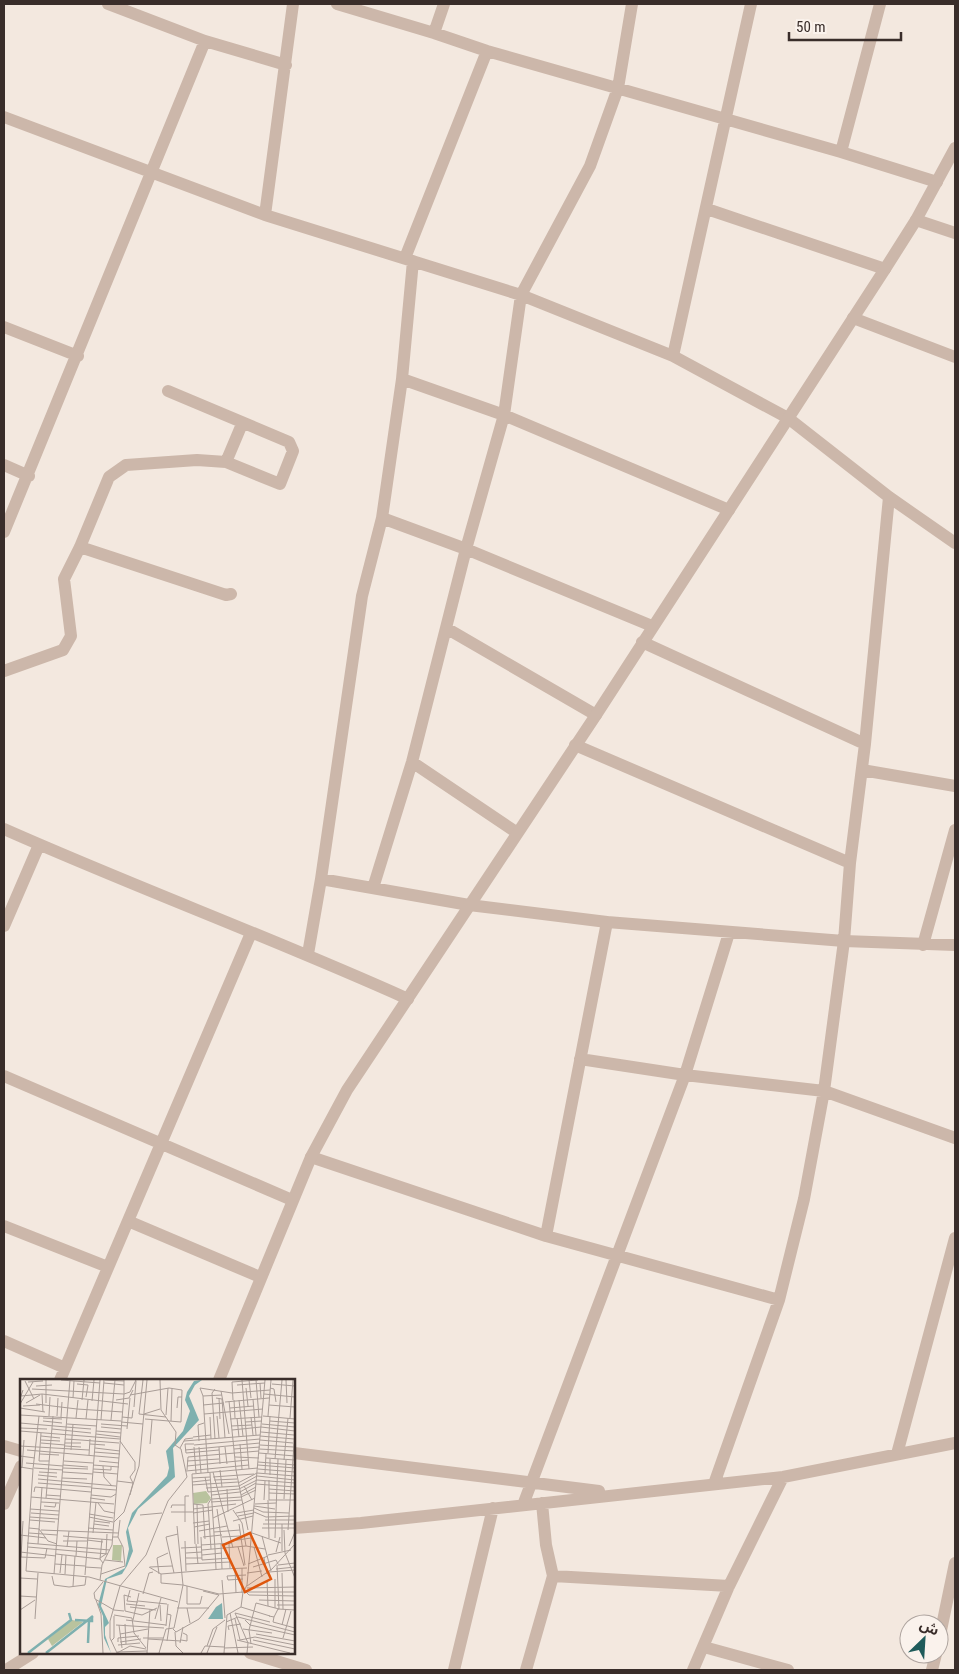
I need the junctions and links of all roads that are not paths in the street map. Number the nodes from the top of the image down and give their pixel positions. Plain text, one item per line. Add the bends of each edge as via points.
1 (108, 4) edge
2 (293, 4) edge
3 (337, 4) edge
4 (444, 4) edge
5 (632, 4) edge
6 (751, 4) edge
7 (880, 4) edge
8 (434, 33) junction
9 (205, 42) junction
10 (487, 51) junction
11 (286, 65) junction
12 (618, 88) junction
13 (4, 117) edge
14 (725, 118) junction
15 (955, 148) edge
16 (841, 152) junction
17 (152, 174) junction
18 (937, 182) junction
19 (707, 209) junction
20 (265, 215) junction
21 (916, 220) junction
22 (955, 233) edge
23 (409, 260) junction
24 (886, 269) junction
25 (521, 295) junction
26 (853, 318) junction
27 (4, 327) edge
28 (78, 356) junction
29 (673, 356) junction
30 (955, 357) edge
31 (402, 379) junction
32 (168, 391) dead end
33 (504, 415) junction
34 (788, 418) junction
35 (242, 424) junction
36 (226, 462) junction
37 (4, 465) edge
38 (29, 476) junction
39 (889, 497) junction
40 (729, 510) junction
41 (382, 518) junction
42 (4, 532) edge
43 (955, 543) edge
44 (80, 547) junction
45 (466, 549) junction
46 (231, 594) dead end
47 (652, 626) junction
48 (446, 628) junction
49 (642, 642) junction
50 (4, 671) edge
51 (596, 715) junction
52 (865, 744) junction
53 (575, 745) junction
54 (412, 762) junction
55 (862, 770) junction
56 (955, 786) edge
57 (4, 829) edge
58 (955, 830) edge
59 (516, 832) junction
60 (39, 845) junction
61 (850, 863) junction
62 (321, 879) junction
63 (373, 888) junction
64 (469, 905) junction
65 (607, 922) junction
66 (4, 925) edge
67 (251, 933) junction
68 (729, 933) junction
69 (844, 941) junction
70 (923, 945) junction
71 (955, 945) edge
72 (308, 954) junction
73 (408, 999) junction
74 (580, 1059) junction
75 (685, 1075) junction
76 (4, 1076) edge
77 (824, 1090) junction
78 (955, 1138) edge
79 (162, 1142) junction
80 (311, 1157) junction
81 (292, 1200) junction
82 (128, 1221) junction
83 (4, 1226) edge
84 (546, 1236) junction
85 (955, 1238) edge
86 (616, 1256) junction
87 (108, 1267) junction
88 (260, 1277) junction
89 (779, 1300) junction
90 (4, 1341) edge
91 (65, 1368) junction
92 (60, 1379) edge
93 (218, 1379) edge
94 (955, 1443) edge
95 (4, 1446) edge
96 (20, 1451) edge
97 (295, 1453) edge
98 (898, 1454) junction
99 (20, 1468) edge
100 (783, 1476) junction
101 (531, 1483) junction
102 (714, 1484) junction
103 (620, 1494) junction
104 (542, 1503) junction
105 (4, 1504) edge
106 (523, 1505) junction
107 (493, 1508) junction
108 (295, 1528) edge
109 (955, 1563) edge
110 (553, 1576) junction
111 (729, 1586) junction
112 (944, 1614) edge
113 (704, 1647) junction
114 (30, 1654) edge
115 (253, 1654) edge
116 (292, 1668) edge
117 (6, 1670) edge
118 (306, 1670) edge
119 (454, 1670) edge
120 (526, 1670) edge
121 (692, 1670) edge
122 (788, 1670) edge

1 - 9 street
2 - 11 street
3 - 8 street
4 - 8 street
5 - 12 street
6 - 14 street
7 - 16 street
8 - 10 street
9 - 11 street
9 - 17 street
10 - 12 street
10 - 23 street
11 - 20 street
12 - 14 street
12 - 25 street via 590,166
13 - 17 street
14 - 16 street
14 - 19 street
15 - 18 street
16 - 18 street
17 - 20 street
17 - 28 street
18 - 21 street
19 - 24 street
19 - 29 street
20 - 23 street
21 - 22 street
21 - 24 street
23 - 25 street
23 - 31 street
24 - 26 street
25 - 29 street
25 - 33 street
26 - 30 street
26 - 34 street
27 - 28 street
28 - 38 street
29 - 34 street
31 - 33 street
31 - 41 street
32 - 35 street
33 - 40 street
33 - 45 street
34 - 39 street
34 - 40 street
35 - 36 street
35 - 36 street via 292,446 280,484
36 - 44 street via 197,460 120,468 109,478
37 - 38 street
38 - 42 street
39 - 43 street
39 - 52 street
40 - 47 street
41 - 45 street
41 - 62 street via 362,596
44 - 46 street
44 - 50 street via 64,579 71,636 68,642 63,650
45 - 47 street
45 - 48 street
47 - 49 street
48 - 51 street
48 - 54 street
49 - 51 street
49 - 52 street
51 - 53 street
52 - 55 street
53 - 59 street
53 - 61 street
54 - 59 street
54 - 63 street
55 - 56 street
55 - 61 street
57 - 60 street
58 - 70 street
59 - 64 street
60 - 66 street
60 - 67 street
61 - 69 street
62 - 63 street
62 - 72 street
63 - 64 street
64 - 65 street
64 - 73 street
65 - 68 street
65 - 74 street
67 - 72 street
67 - 79 street
68 - 69 street
68 - 75 street
69 - 70 street
69 - 77 street
70 - 71 street
72 - 73 street
73 - 80 street via 347,1090
74 - 75 street
74 - 84 street
75 - 77 street
75 - 86 street
76 - 79 street
77 - 78 street
77 - 89 street via 804,1199
79 - 81 street
79 - 82 street
80 - 81 street
80 - 84 street
81 - 88 street
82 - 87 street
82 - 88 street
83 - 87 street
84 - 86 street
85 - 98 street
86 - 89 street
86 - 101 street
87 - 91 street
88 - 93 street
89 - 102 street
90 - 91 street
91 - 92 street
94 - 98 street
95 - 96 street
97 - 101 street
98 - 100 street
99 - 105 street
100 - 102 street
100 - 111 street
101 - 103 street
101 - 106 street
102 - 103 street
103 - 104 street
104 - 106 street
104 - 110 street
106 - 107 street
107 - 108 street
107 - 119 street
109 - 112 street
110 - 111 street
110 - 120 street
111 - 113 street
113 - 121 street
113 - 122 street
114 - 117 street
115 - 116 street
116 - 118 street

